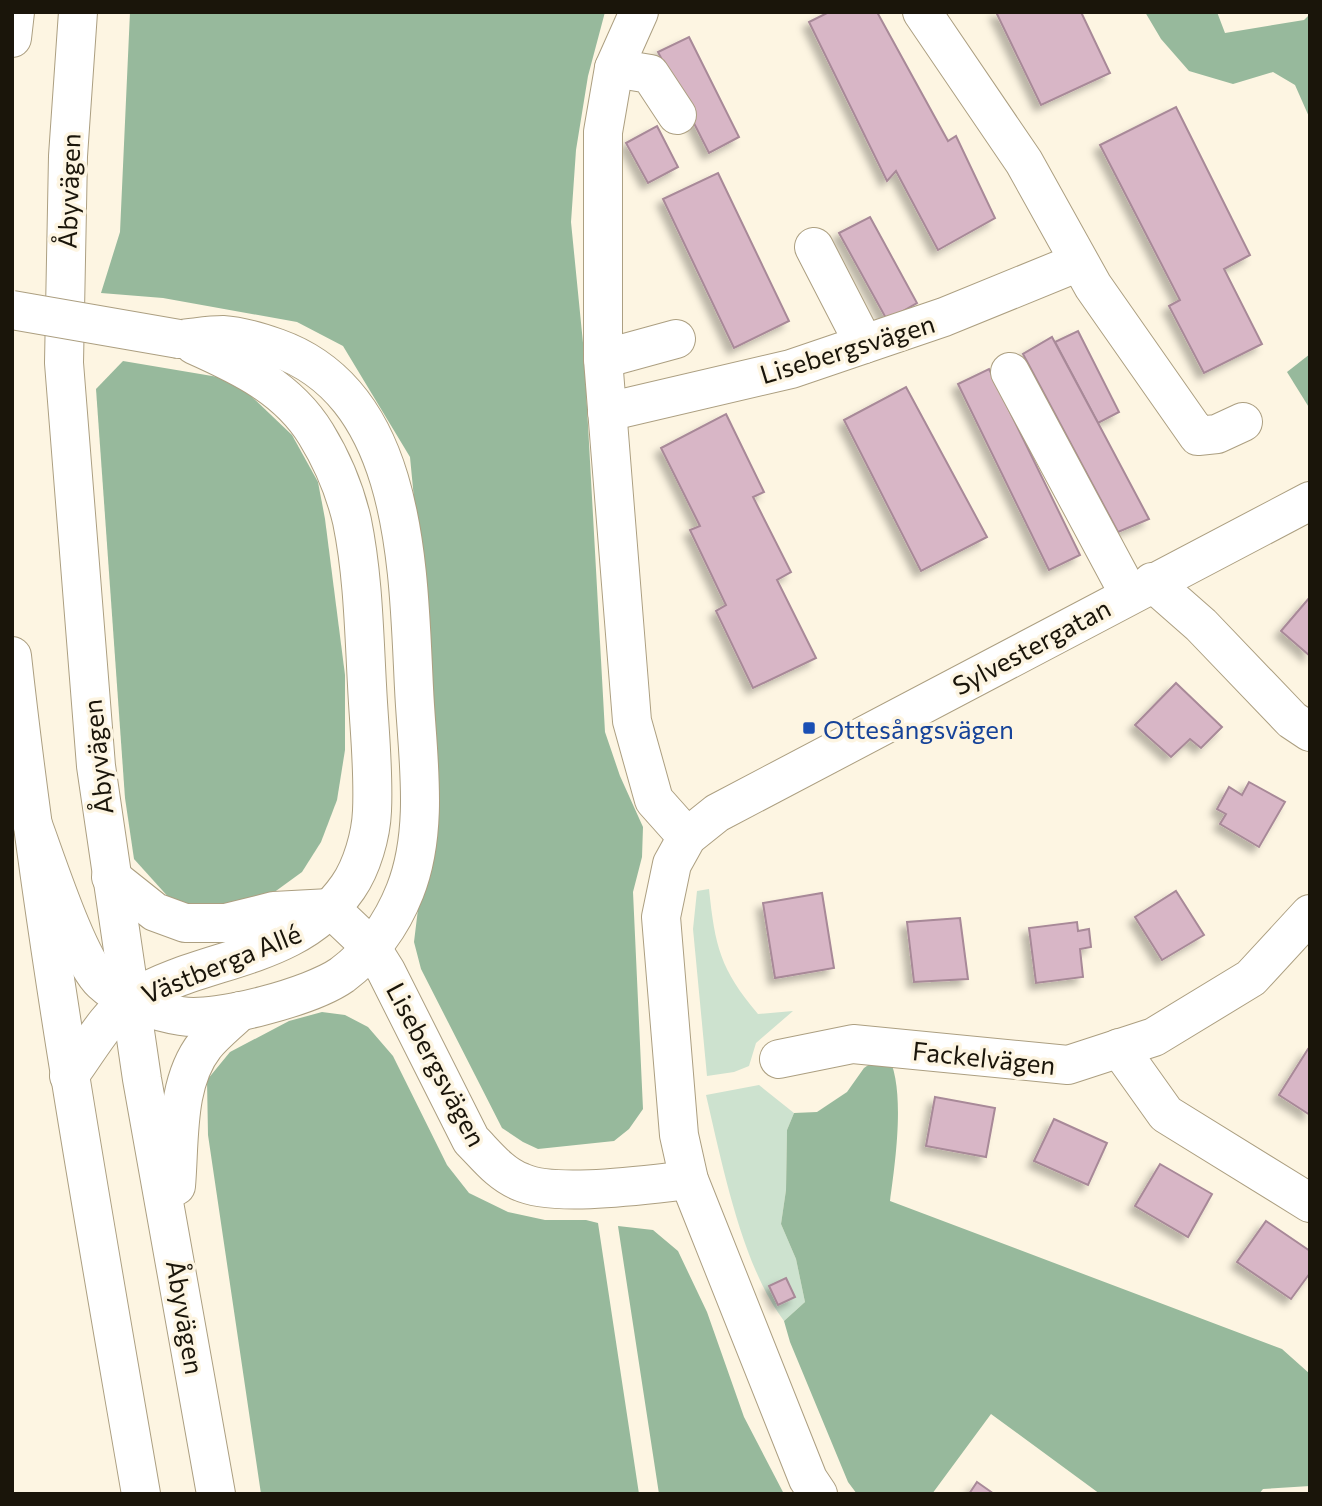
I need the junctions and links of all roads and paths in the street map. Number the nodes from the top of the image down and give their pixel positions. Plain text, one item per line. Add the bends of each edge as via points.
1 (15, 12) edge
2 (78, 12) edge
3 (639, 12) edge
4 (922, 12) edge
5 (12, 38) edge
6 (614, 68) junction
7 (677, 115) dead end
8 (814, 247) dead end
9 (1079, 262) junction
10 (12, 310) edge
11 (179, 339) junction
12 (676, 339) dead end
13 (864, 344) junction
14 (603, 359) junction
15 (1010, 372) dead end
16 (607, 412) junction
17 (1243, 422) dead end
18 (1310, 501) edge
19 (1140, 588) junction
20 (12, 656) edge
21 (1310, 732) edge
22 (30, 817) junction
23 (687, 836) junction
24 (111, 877) junction
25 (330, 908) junction
26 (1310, 914) edge
27 (371, 947) junction
28 (129, 1000) junction
29 (240, 1011) junction
30 (1119, 1048) junction
31 (779, 1059) dead end
32 (69, 1076) junction
33 (689, 1180) junction
34 (1310, 1203) edge
35 (172, 1237) junction
36 (141, 1494) edge
37 (216, 1494) edge
38 (818, 1494) edge

1 - 5 street
2 - 24 street, Åbyvägen via 68,156 64,363 96,766
3 - 6 street
4 - 9 street via 1024,162
6 - 7 street via 650,74
6 - 14 street via 603,132
8 - 13 street
9 - 13 street, Lisebergsvägen
9 - 17 street via 1198,436 1217,434
10 - 11 street, Västberga Allé, bridge
11 - 25 street, Västberga Allé via 246,368 292,402 316,433 338,477 351,519 361,582 372,814 360,862 349,886
11 - 27 street, Västberga Allé via 223,335 300,356 341,386 366,420 385,459 410,608 419,834 405,891
12 - 14 street
13 - 16 street, Lisebergsvägen via 791,369
14 - 16 street
15 - 19 street
16 - 23 street via 632,721 654,800
18 - 19 street, Sylvestergatan
19 - 21 street via 1201,625
19 - 23 street, Sylvestergatan via 717,813
20 - 22 street
22 - 28 street via 86,959 101,981
22 - 32 street
23 - 33 street via 672,864 661,917 675,1101
24 - 25 street via 155,912 185,923 226,923 274,911
24 - 28 street, Åbyvägen
25 - 27 street, Lisebergsvägen
25 - 28 street, Västberga Allé via 310,928 282,943 192,971
26 - 30 street, Fackelvägen via 1251,978 1154,1037
27 - 29 street, Västberga Allé via 342,974 310,993
27 - 33 street, Lisebergsvägen via 471,1140 494,1165 522,1183 557,1188
28 - 29 street, Västberga Allé via 183,1017
28 - 32 street
28 - 35 street, Åbyvägen
29 - 35 street via 204,1046 184,1092
30 - 31 street, Fackelvägen via 1068,1065 853,1044
30 - 34 street via 1166,1114
32 - 36 street
33 - 38 street via 808,1479
35 - 37 street, Åbyvägen

